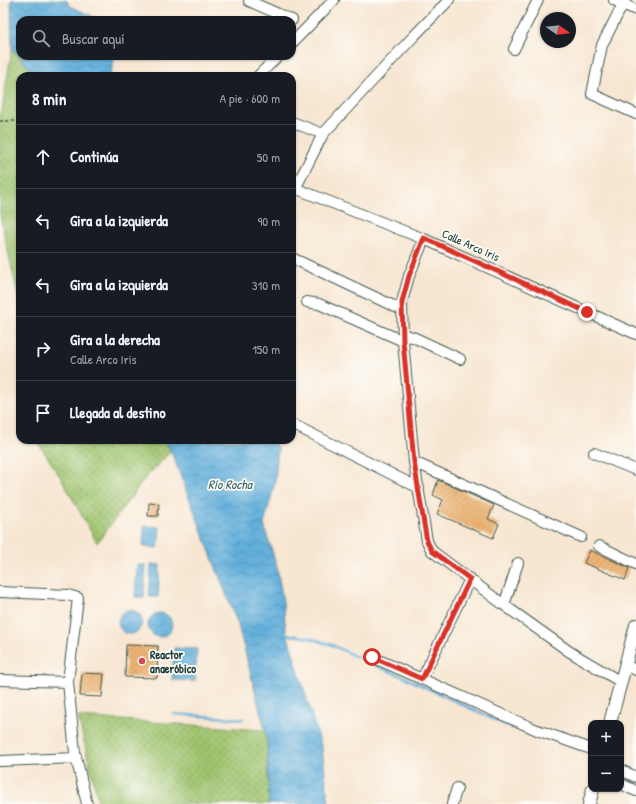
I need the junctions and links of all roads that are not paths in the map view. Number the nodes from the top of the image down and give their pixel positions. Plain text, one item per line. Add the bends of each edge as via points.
1 (334, 0) edge
2 (449, 0) edge
3 (538, 0) edge
4 (249, 1) dead end
5 (621, 1) edge
6 (636, 10) edge
7 (283, 16) edge
8 (296, 22) edge
9 (308, 27) junction
10 (296, 39) edge
11 (514, 48) dead end
12 (274, 60) edge
13 (262, 72) edge
14 (636, 114) edge
15 (296, 124) edge
16 (323, 134) junction
17 (296, 184) edge
18 (296, 189) edge
19 (424, 238) junction
20 (296, 260) edge
21 (307, 302) dead end
22 (402, 310) junction
23 (636, 334) edge
24 (403, 338) junction
25 (460, 360) dead end
26 (296, 426) edge
27 (594, 453) dead end
28 (414, 462) junction
29 (636, 470) edge
30 (419, 488) junction
31 (581, 537) dead end
32 (599, 546) dead end
33 (518, 563) dead end
34 (636, 564) edge
35 (470, 579) junction
36 (0, 592) edge
37 (504, 605) junction
38 (635, 631) edge
39 (372, 657) dead end
40 (631, 667) edge
41 (422, 679) junction
42 (0, 680) edge
43 (68, 682) junction
44 (621, 682) junction
45 (611, 720) edge
46 (588, 748) edge
47 (76, 758) junction
48 (0, 761) edge
49 (624, 771) edge
50 (636, 777) edge
51 (624, 785) edge
52 (457, 788) dead end
53 (636, 791) edge
54 (592, 792) edge
55 (87, 804) edge
56 (452, 804) edge
57 (589, 804) edge

1 - 9 street
2 - 16 street
3 - 11 street
4 - 7 street
5 - 6 street
5 - 14 street via 602,45 592,94
8 - 9 street
9 - 10 street
12 - 13 street
15 - 16 street
16 - 17 street
18 - 19 street, Calle Arco Iris
19 - 22 street via 409,276
19 - 23 street, Calle Arco Iris
20 - 22 street
21 - 24 street via 319,304
22 - 24 street
24 - 25 street via 413,338
24 - 28 street
26 - 30 street
27 - 29 street
28 - 30 street
28 - 31 street
30 - 35 street via 427,541 432,551
32 - 34 street
33 - 37 street
35 - 37 street
35 - 41 street
36 - 43 street via 68,595 78,598
37 - 44 street via 570,652
38 - 40 main road
39 - 41 street
40 - 44 main road
41 - 46 street via 537,730
42 - 43 street
43 - 47 street
44 - 45 main road
47 - 48 street
47 - 55 street
49 - 50 street
51 - 53 street
52 - 56 street
54 - 57 main road

